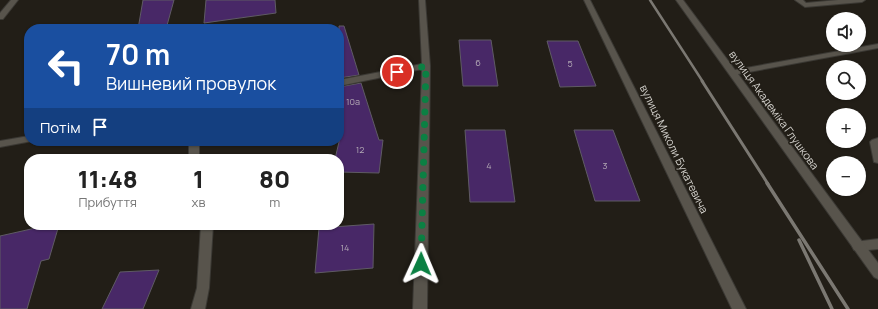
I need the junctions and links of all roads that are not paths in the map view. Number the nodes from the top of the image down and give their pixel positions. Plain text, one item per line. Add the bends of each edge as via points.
1 (15, 0) edge
2 (422, 0) edge
3 (588, 0) edge
4 (680, 0) edge
5 (798, 0) edge
6 (862, 0) edge
7 (0, 17) edge
8 (878, 46) edge
9 (426, 66) junction
10 (732, 73) junction
11 (344, 82) edge
12 (24, 140) edge
13 (878, 141) edge
14 (0, 144) edge
15 (878, 159) edge
16 (207, 230) edge
17 (878, 244) edge
18 (858, 246) junction
19 (878, 273) edge
20 (198, 309) edge
21 (420, 309) edge
22 (739, 309) edge

1 - 7 street
2 - 9 street
3 - 22 street, вулиця Миколи Букатевича
4 - 10 street, вулиця Академіка Глушкова
5 - 6 street via 805,5
8 - 10 street
9 - 11 street
9 - 21 street
10 - 18 street, вулиця Академіка Глушкова
12 - 14 street
13 - 15 street via 875,142
16 - 20 street via 203,288
17 - 18 street
18 - 19 street, вулиця Академіка Глушкова

